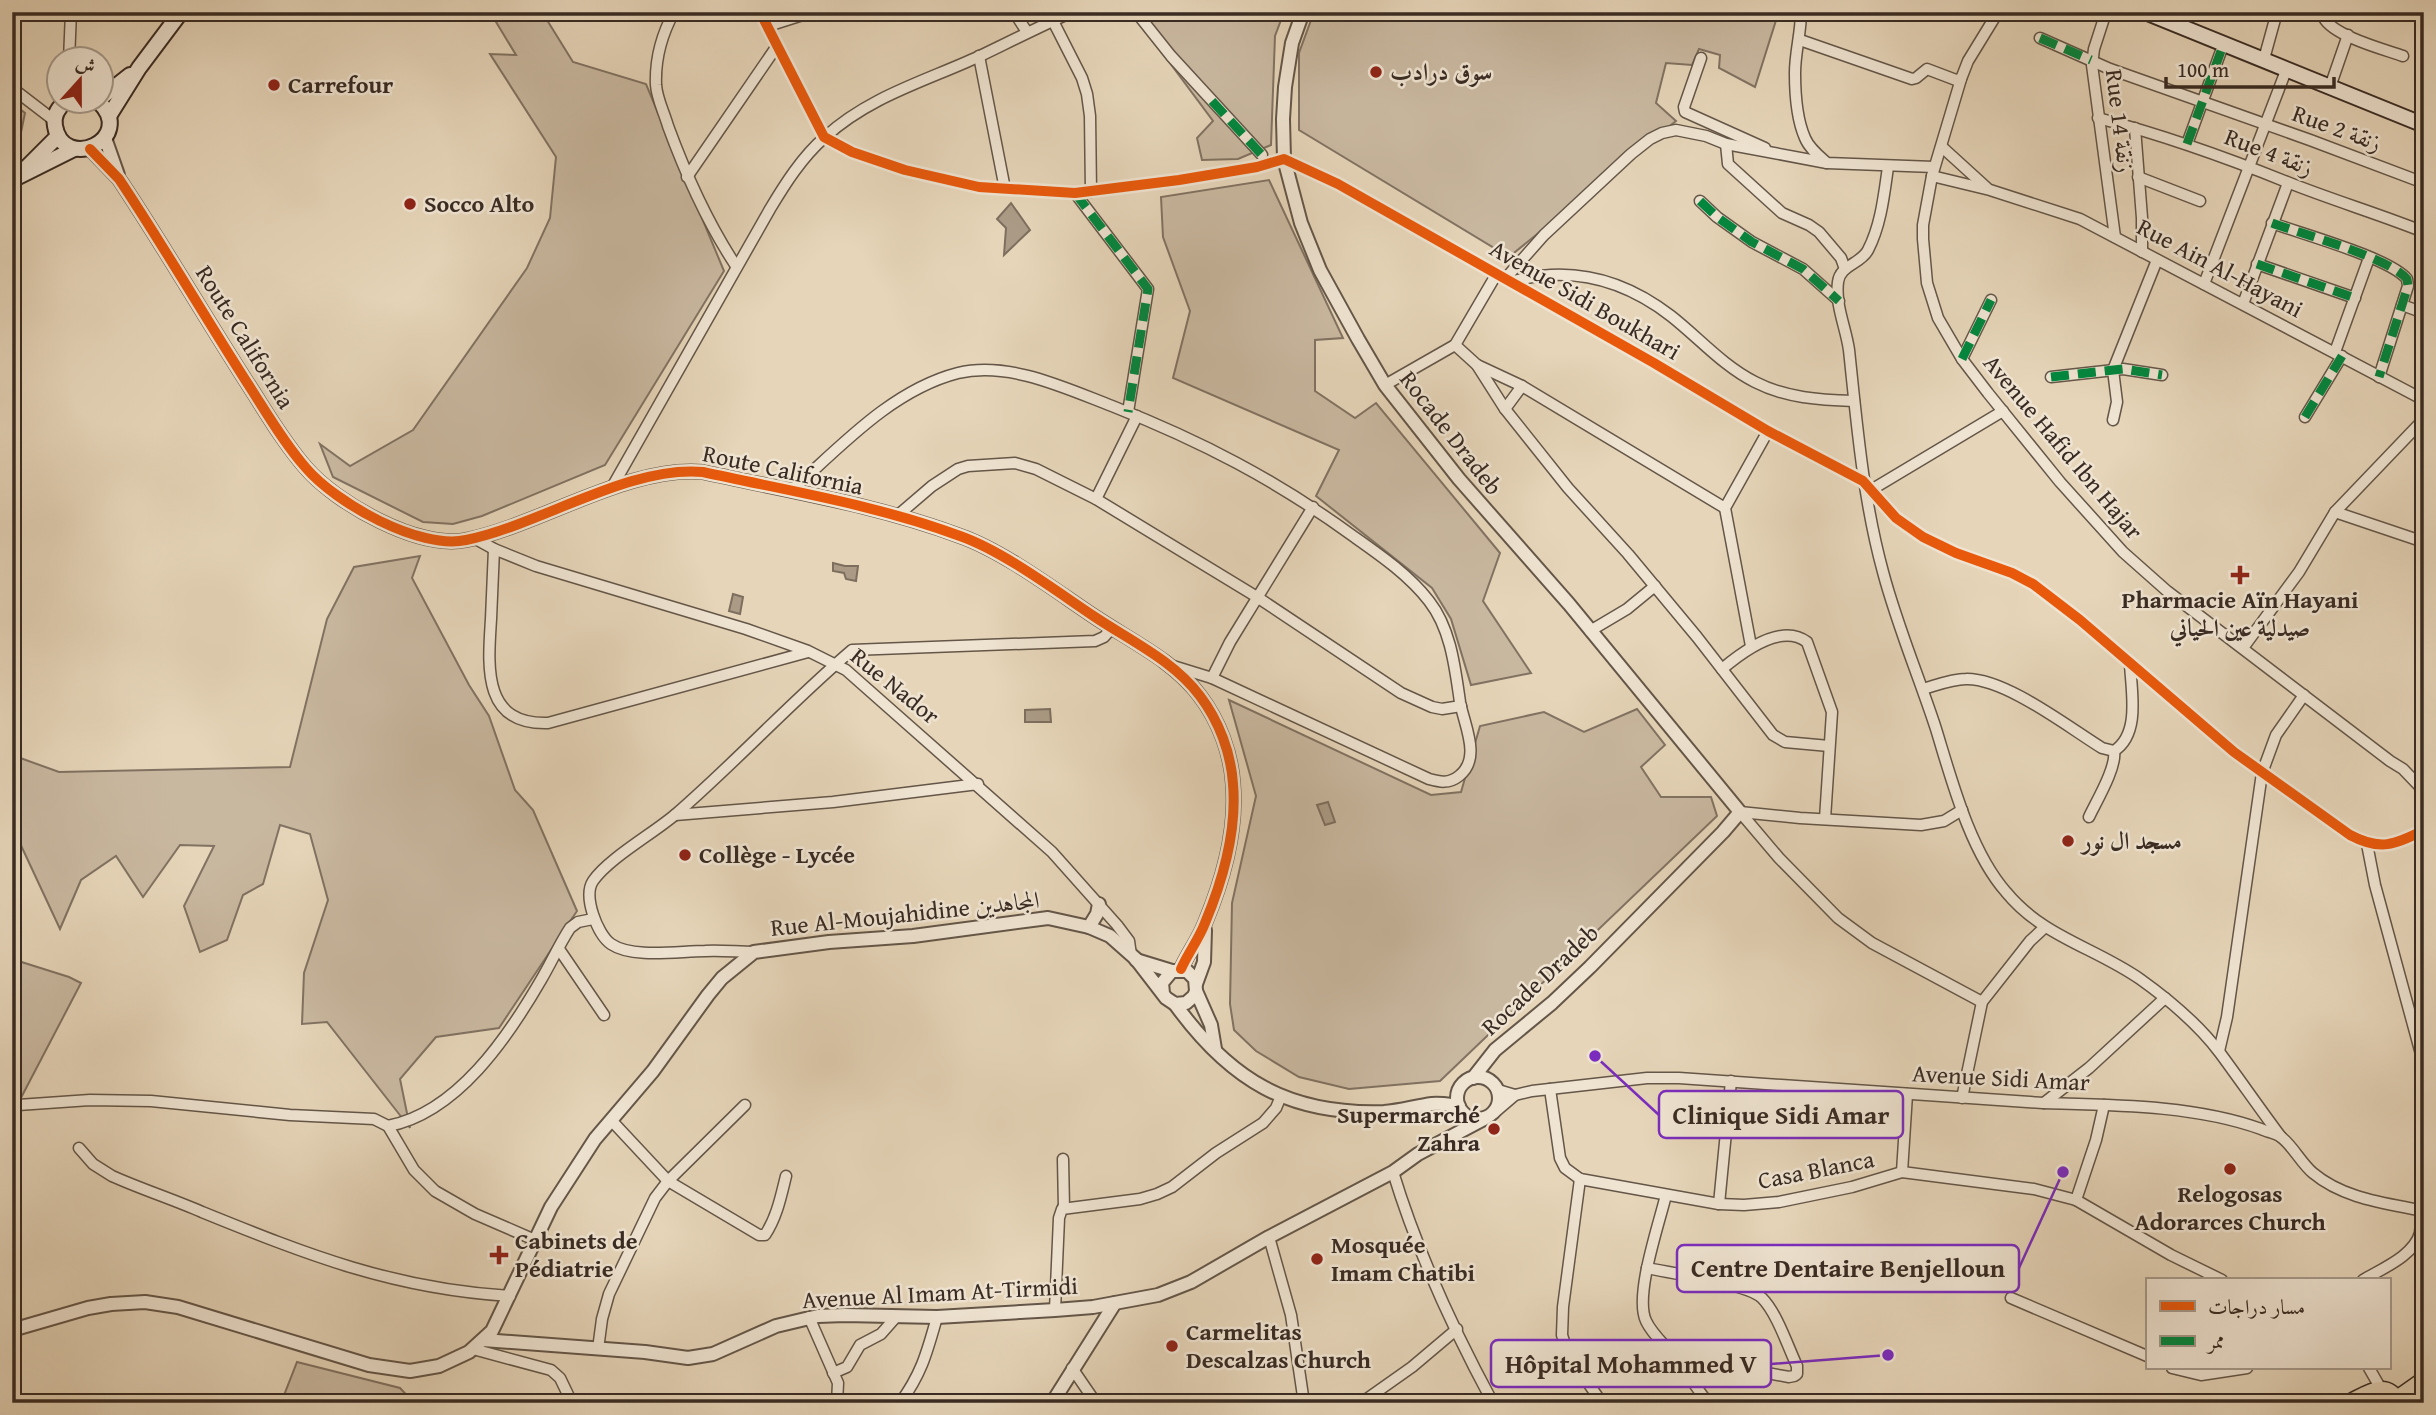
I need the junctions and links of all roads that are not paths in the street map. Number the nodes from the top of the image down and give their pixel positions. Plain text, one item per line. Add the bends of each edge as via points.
1 (71, 12) edge
2 (181, 12) edge
3 (674, 12) edge
4 (760, 12) edge
5 (812, 12) edge
6 (1014, 12) edge
7 (1072, 12) edge
8 (1136, 12) edge
9 (1303, 12) edge
10 (1801, 12) edge
11 (1997, 12) edge
12 (2106, 12) edge
13 (2145, 12) edge
14 (2277, 12) edge
15 (2325, 12) edge
16 (1053, 21) junction
17 (768, 26) junction
18 (1027, 32) junction
19 (2348, 35) junction
20 (2040, 38) dead end
21 (1800, 40) junction
22 (70, 45) edge
23 (777, 46) junction
24 (2221, 51) dead end
25 (979, 56) junction
26 (2403, 56) dead end
27 (1701, 58) dead end
28 (2264, 59) junction
29 (2091, 60) junction
30 (139, 68) junction
31 (2287, 68) junction
32 (1961, 79) junction
33 (116, 86) edge
34 (2330, 87) junction
35 (12, 88) edge
36 (2203, 103) junction
37 (116, 105) edge
38 (56, 116) edge
39 (109, 116) edge
40 (2098, 118) junction
41 (55, 121) junction
42 (2265, 125) junction
43 (2424, 125) edge
44 (2135, 128) junction
45 (58, 136) junction
46 (824, 137) junction
47 (105, 138) junction
48 (1726, 144) junction
49 (2187, 144) junction
50 (1942, 147) junction
51 (82, 149) junction
52 (1262, 155) dead end
53 (1782, 155) junction
54 (1284, 159) junction
55 (1827, 163) junction
56 (2248, 166) junction
57 (1888, 167) junction
58 (1933, 172) junction
59 (687, 177) junction
60 (2138, 177) junction
61 (14, 179) edge
62 (119, 179) junction
63 (2288, 183) junction
64 (2424, 183) edge
65 (1005, 190) junction
66 (1990, 190) junction
67 (1091, 192) junction
68 (1075, 193) junction
69 (1700, 201) dead end
70 (2200, 201) dead end
71 (2272, 223) junction
72 (2424, 232) edge
73 (2115, 237) junction
74 (2142, 252) junction
75 (2369, 258) junction
76 (2157, 260) junction
77 (2257, 264) junction
78 (736, 266) junction
79 (1845, 270) junction
80 (1504, 278) junction
81 (2204, 284) junction
82 (2355, 298) junction
83 (1992, 300) dead end
84 (1839, 301) junction
85 (2243, 304) junction
86 (2402, 304) junction
87 (2424, 313) edge
88 (1455, 345) junction
89 (2339, 354) junction
90 (1962, 359) junction
91 (1477, 365) junction
92 (2113, 369) junction
93 (2162, 375) dead end
94 (2051, 377) dead end
95 (2379, 377) junction
96 (1385, 385) junction
97 (1522, 386) junction
98 (2424, 400) edge
99 (1854, 401) junction
100 (1505, 409) junction
101 (2003, 411) junction
102 (1132, 414) junction
103 (2305, 417) dead end
104 (2424, 419) edge
105 (2113, 420) dead end
106 (1768, 431) junction
107 (1863, 481) junction
108 (611, 489) junction
109 (1871, 490) junction
110 (792, 491) junction
111 (1096, 499) junction
112 (1313, 507) junction
113 (1725, 508) junction
114 (2335, 512) junction
115 (897, 516) junction
116 (474, 538) junction
117 (2424, 542) edge
118 (494, 549) junction
119 (1655, 586) junction
120 (1257, 597) junction
121 (1112, 628) junction
122 (1590, 631) junction
123 (1751, 646) junction
124 (2243, 648) junction
125 (808, 651) junction
126 (2130, 663) junction
127 (836, 664) junction
128 (1168, 664) junction
129 (1722, 669) junction
130 (1212, 678) junction
131 (1923, 689) junction
132 (2304, 695) junction
133 (1461, 706) junction
134 (1829, 746) junction
135 (2114, 751) junction
136 (2262, 773) junction
137 (978, 784) junction
138 (2424, 791) edge
139 (1962, 810) junction
140 (1741, 812) junction
141 (675, 815) junction
142 (2089, 817) dead end
143 (1825, 819) junction
144 (2424, 830) edge
145 (2367, 844) junction
146 (1099, 904) junction
147 (593, 919) junction
148 (1205, 923) junction
149 (1089, 927) junction
150 (2044, 928) junction
151 (559, 949) junction
152 (754, 952) junction
153 (1133, 957) junction
154 (1176, 970) junction
155 (1196, 987) junction
156 (1163, 993) junction
157 (2165, 998) junction
158 (1982, 1002) junction
159 (1175, 1004) junction
160 (604, 1015) dead end
161 (1215, 1049) junction
162 (2219, 1051) junction
163 (1486, 1060) junction
164 (2424, 1065) edge
165 (1473, 1078) junction
166 (1731, 1081) junction
167 (1494, 1086) junction
168 (1460, 1089) junction
169 (1550, 1089) junction
170 (1907, 1094) junction
171 (1515, 1095) junction
172 (1281, 1096) junction
173 (1962, 1098) junction
174 (2043, 1103) junction
175 (1436, 1104) junction
176 (18, 1105) dead end
177 (745, 1105) dead end
178 (2104, 1105) junction
179 (1460, 1109) junction
180 (1489, 1116) junction
181 (611, 1120) junction
182 (388, 1126) junction
183 (2281, 1136) junction
184 (1451, 1137) junction
185 (79, 1148) dead end
186 (1063, 1159) dead end
187 (1393, 1172) junction
188 (1902, 1172) junction
189 (786, 1176) dead end
190 (1580, 1179) junction
191 (667, 1181) junction
192 (1666, 1195) junction
193 (2076, 1200) junction
194 (1719, 1204) junction
195 (1064, 1208) junction
196 (2423, 1211) edge
197 (1269, 1237) junction
198 (535, 1240) junction
199 (1647, 1268) junction
200 (2218, 1278) edge
201 (2366, 1278) edge
202 (510, 1296) junction
203 (2011, 1298) dead end
204 (1115, 1303) junction
205 (1055, 1310) junction
206 (897, 1317) junction
207 (937, 1317) junction
208 (809, 1318) junction
209 (1457, 1329) junction
210 (12, 1330) edge
211 (478, 1345) junction
212 (598, 1349) junction
213 (1674, 1356) junction
214 (2146, 1356) edge
215 (1072, 1368) junction
216 (2180, 1370) edge
217 (2234, 1370) edge
218 (2369, 1370) edge
219 (833, 1373) junction
220 (2424, 1380) edge
221 (2370, 1395) edge
222 (2397, 1401) edge
223 (572, 1403) edge
224 (836, 1403) edge
225 (900, 1403) edge
226 (1052, 1403) edge
227 (1096, 1403) edge
228 (1304, 1403) edge
229 (1361, 1403) edge
230 (1493, 1403) edge
231 (1602, 1403) edge
232 (1708, 1403) edge
233 (2349, 1403) edge

1 - 22 street
2 - 30 main road
3 - 59 street via 660,47 656,84
4 - 17 street
5 - 17 street
6 - 18 street
7 - 16 street
8 - 52 street
9 - 54 street, Rocade Dradeb via 1285,87
10 - 21 street
11 - 32 street, Avenue Hafid Ibn Hajar
12 - 29 street, Rue 14 زنقة
13 - 28 main road
14 - 28 street
15 - 19 street via 2328,25
16 - 18 street
16 - 67 street via 1087,94
17 - 23 street
18 - 25 street
19 - 26 street
19 - 34 street
20 - 29 street, Rue 2 زنقة
21 - 32 street via 1912,79 1927,69
21 - 55 street via 1795,72 1805,139
23 - 46 street
23 - 59 street
24 - 36 street
25 - 46 street via 898,89
25 - 65 street
27 - 53 street via 1685,112
28 - 31 main road
29 - 36 street, Rue 2 زنقة
29 - 40 street, Rue 14 زنقة
30 - 33 main road
30 - 37 main road
31 - 34 main road
31 - 42 street
32 - 50 street, Avenue Hafid Ibn Hajar
34 - 43 main road
35 - 41 street
36 - 42 street, Rue 2 زنقة
36 - 49 street
38 - 41 main road
39 - 47 main road
40 - 44 street, Rue 4 زنقة
40 - 73 street, Rue 14 زنقة
41 - 45 main road
42 - 56 street
42 - 64 street, Rue 2 زنقة
44 - 49 street, Rue 4 زنقة
44 - 60 street
45 - 51 main road via 65,144
45 - 61 main road
46 - 65 street via 905,170
46 - 78 street via 785,185
47 - 51 main road
47 - 62 street, Route California
48 - 53 street
48 - 79 street via 1727,164 1782,214 1819,232
48 - 80 street via 1676,130 1650,139 1544,235
49 - 56 street, Rue 4 زنقة
50 - 58 street, Avenue Hafid Ibn Hajar
50 - 66 street, Rue Ain Al-Hayani
51 - 61 main road
51 - 62 street, Route California
53 - 55 street, Rue Ain Al-Hayani
54 - 67 street
54 - 80 street, Avenue Sidi Boukhari via 1349,190
54 - 96 street, Rocade Dradeb via 1301,223 1320,270
55 - 57 street, Rue Ain Al-Hayani
56 - 63 street, Rue 4 زنقة
56 - 81 street
57 - 58 street, Rue Ain Al-Hayani
57 - 79 street via 1881,213 1868,252
58 - 66 street, Rue Ain Al-Hayani
58 - 90 street, Avenue Hafid Ibn Hajar via 1923,225 1924,263 1938,318
59 - 78 street
60 - 70 street
60 - 74 street
62 - 116 street, Route California via 284,439 314,476 356,508 408,533 440,541
63 - 71 street
63 - 72 street, Rue 4 زنقة
65 - 68 street
66 - 73 street, Rue Ain Al-Hayani via 2080,219
67 - 68 street
68 - 102 street via 1148,289
69 - 84 street via 1752,242 1802,269
71 - 75 street
71 - 77 street
73 - 74 street, Rue Ain Al-Hayani
74 - 76 street, Rue Ain Al-Hayani
75 - 82 street
75 - 86 street via 2407,279
76 - 81 street, Rue Ain Al-Hayani
76 - 92 street
77 - 82 street
77 - 85 street
78 - 108 street
79 - 84 street via 1838,285
80 - 88 street
80 - 99 street via 1557,274 1600,279 1629,289 1754,382 1791,395
80 - 106 street, Avenue Sidi Boukhari
81 - 85 street, Rue Ain Al-Hayani
82 - 89 street
83 - 90 street
84 - 99 street
85 - 89 street, Rue Ain Al-Hayani
86 - 87 street
86 - 95 street
88 - 91 street
88 - 96 street
89 - 95 street, Rue Ain Al-Hayani
89 - 103 street
90 - 101 street, Avenue Hafid Ibn Hajar
91 - 97 street
91 - 100 street
92 - 93 street
92 - 94 street
92 - 105 street via 2117,402
95 - 98 street, Rue Ain Al-Hayani
96 - 122 street, Rocade Dradeb
97 - 100 street
97 - 113 street
99 - 107 street
100 - 119 street
101 - 109 street
101 - 124 street, Avenue Hafid Ibn Hajar via 2123,552
102 - 110 street via 1016,374 960,373 901,398
102 - 111 street
102 - 112 street via 1233,459
104 - 114 street
106 - 107 street, Avenue Sidi Boukhari
106 - 113 street
107 - 109 street
107 - 131 street via 1882,571
108 - 110 street, Route California via 659,474 690,471
108 - 116 street, Route California
109 - 126 street via 1896,518 1923,537 2042,590
110 - 115 street, Route California
111 - 115 street via 1036,469 1015,463 978,464 958,469
111 - 120 street
112 - 120 street
112 - 133 street via 1383,557 1429,601 1446,636
113 - 123 street
114 - 117 street
114 - 124 street via 2299,572
115 - 121 street, Route California via 971,541
116 - 118 street, Rue Nador
118 - 125 street, Rue Nador
118 - 125 street via 490,679 501,706 523,720 548,723
119 - 122 street
119 - 129 street
120 - 130 street
120 - 133 street via 1401,693 1432,707
121 - 127 street via 1095,641 852,650
121 - 128 street, Route California
122 - 140 street, Rocade Dradeb
123 - 129 street
123 - 134 street via 1790,636 1806,641 1831,710
124 - 132 street, Avenue Hafid Ibn Hajar
125 - 127 street, Rue Nador
126 - 135 street via 2131,722 2124,741
126 - 136 street
127 - 137 street, Rue Nador
127 - 141 street
128 - 130 street
128 - 148 street, Route California via 1209,709 1223,736 1233,781 1232,825
129 - 134 street via 1778,739
130 - 133 street via 1441,782 1461,774 1470,759
131 - 135 street via 1965,679 1994,684
131 - 139 street
132 - 136 street via 2276,735
132 - 138 street, Avenue Hafid Ibn Hajar via 2403,769
134 - 143 street
135 - 142 street via 2110,772
136 - 145 street
136 - 162 street
137 - 141 street
137 - 146 street, Rue Nador via 1052,852
139 - 143 street via 1929,825
139 - 150 street via 1998,883
140 - 143 street
140 - 158 street, Rocade Dradeb via 1838,918 1872,943
140 - 163 street, Rocade Dradeb via 1590,967
141 - 147 street via 594,880
144 - 145 street via 2384,846
145 - 164 street
146 - 149 street
146 - 153 street, Rue Nador via 1129,941
147 - 151 street via 570,928
147 - 152 street via 607,941 625,950
148 - 154 street, Route California
148 - 155 street, Route California via 1204,962
149 - 152 street, Rue Al-Moujahidine المجاهدين via 1066,920 1033,919
149 - 153 street, Rue Al-Moujahidine المجاهدين via 1110,936
150 - 157 street via 2114,963
150 - 158 street
151 - 160 street
151 - 182 street via 510,1028 471,1076 433,1109
152 - 181 street, Rue Al-Moujahidine المجاهدين via 722,978
153 - 154 street, Rue Al-Moujahidine المجاهدين
153 - 156 street, Rue Al-Moujahidine المجاهدين
154 - 155 street via 1191,974
154 - 156 street via 1164,978
155 - 159 street via 1186,1003
155 - 161 street
156 - 159 street
157 - 162 street
157 - 174 street
158 - 173 street
159 - 161 street
161 - 172 street via 1253,1082
162 - 183 street
163 - 165 street, Rocade Dradeb
163 - 167 street, Rocade Dradeb
165 - 167 street
165 - 168 street
166 - 169 street, Avenue Sidi Amar via 1662,1077
166 - 170 street, Avenue Sidi Amar
166 - 194 street
167 - 171 street
167 - 180 street via 1499,1102
168 - 175 street
168 - 179 street
169 - 171 street
169 - 190 street via 1560,1158
170 - 173 street, Avenue Sidi Amar
170 - 188 street
171 - 180 street
172 - 175 street via 1335,1111 1388,1112
172 - 195 street via 1263,1123 1172,1187 1140,1199
173 - 174 street, Avenue Sidi Amar
174 - 178 street, Avenue Sidi Amar
175 - 179 street
176 - 182 street via 161,1101 365,1118
177 - 191 street
178 - 183 street, Avenue Sidi Amar via 2203,1115
178 - 193 street
179 - 180 street via 1472,1118
179 - 184 street
180 - 184 street, Avenue Al Imam At-Tirmidi
181 - 191 street
181 - 198 street, Rue Al-Moujahidine المجاهدين via 551,1207
182 - 198 street via 426,1185 475,1214
183 - 196 street, Avenue Sidi Amar via 2313,1173 2339,1189
184 - 187 street, Avenue Al Imam At-Tirmidi
185 - 202 street via 112,1176 319,1259 414,1285
186 - 195 street
187 - 197 street, Avenue Al Imam At-Tirmidi
187 - 209 street via 1405,1212
188 - 193 street, Casa Blanca via 2004,1184
188 - 194 street, Casa Blanca via 1779,1202
189 - 191 street via 775,1216 761,1236
190 - 192 street, Casa Blanca
190 - 231 street via 1562,1335 1568,1354
191 - 212 street via 614,1282
192 - 194 street, Casa Blanca
192 - 199 street
193 - 200 street, Casa Blanca
195 - 205 street via 1059,1218
196 - 201 street via 2415,1244
197 - 204 street, Avenue Al Imam At-Tirmidi via 1177,1287
197 - 228 street via 1291,1315
198 - 202 street, Rue Al-Moujahidine المجاهدين
199 - 213 street via 1643,1313
199 - 213 street via 1757,1294 1767,1305 1797,1371 1788,1377
202 - 211 street, Rue Al-Moujahidine المجاهدين via 492,1331
203 - 214 street
204 - 205 street, Avenue Al Imam At-Tirmidi
204 - 215 street
205 - 207 street, Avenue Al Imam At-Tirmidi
206 - 207 street, Avenue Al Imam At-Tirmidi
206 - 208 street, Avenue Al Imam At-Tirmidi
206 - 219 street via 881,1334 860,1345 847,1367
207 - 225 street via 924,1363
208 - 212 street, Avenue Al Imam At-Tirmidi via 695,1357
208 - 219 street
209 - 229 street
209 - 230 street
210 - 211 street, Rue Al-Moujahidine المجاهدين via 88,1308 145,1302 177,1307 397,1370 450,1363
211 - 212 street, Avenue Al Imam At-Tirmidi
211 - 223 street via 551,1370
213 - 232 street
215 - 226 street
215 - 227 street
216 - 217 street via 2201,1375
218 - 221 street
219 - 224 street via 839,1387
220 - 222 main road
221 - 222 main road via 2390,1392
221 - 233 main road

